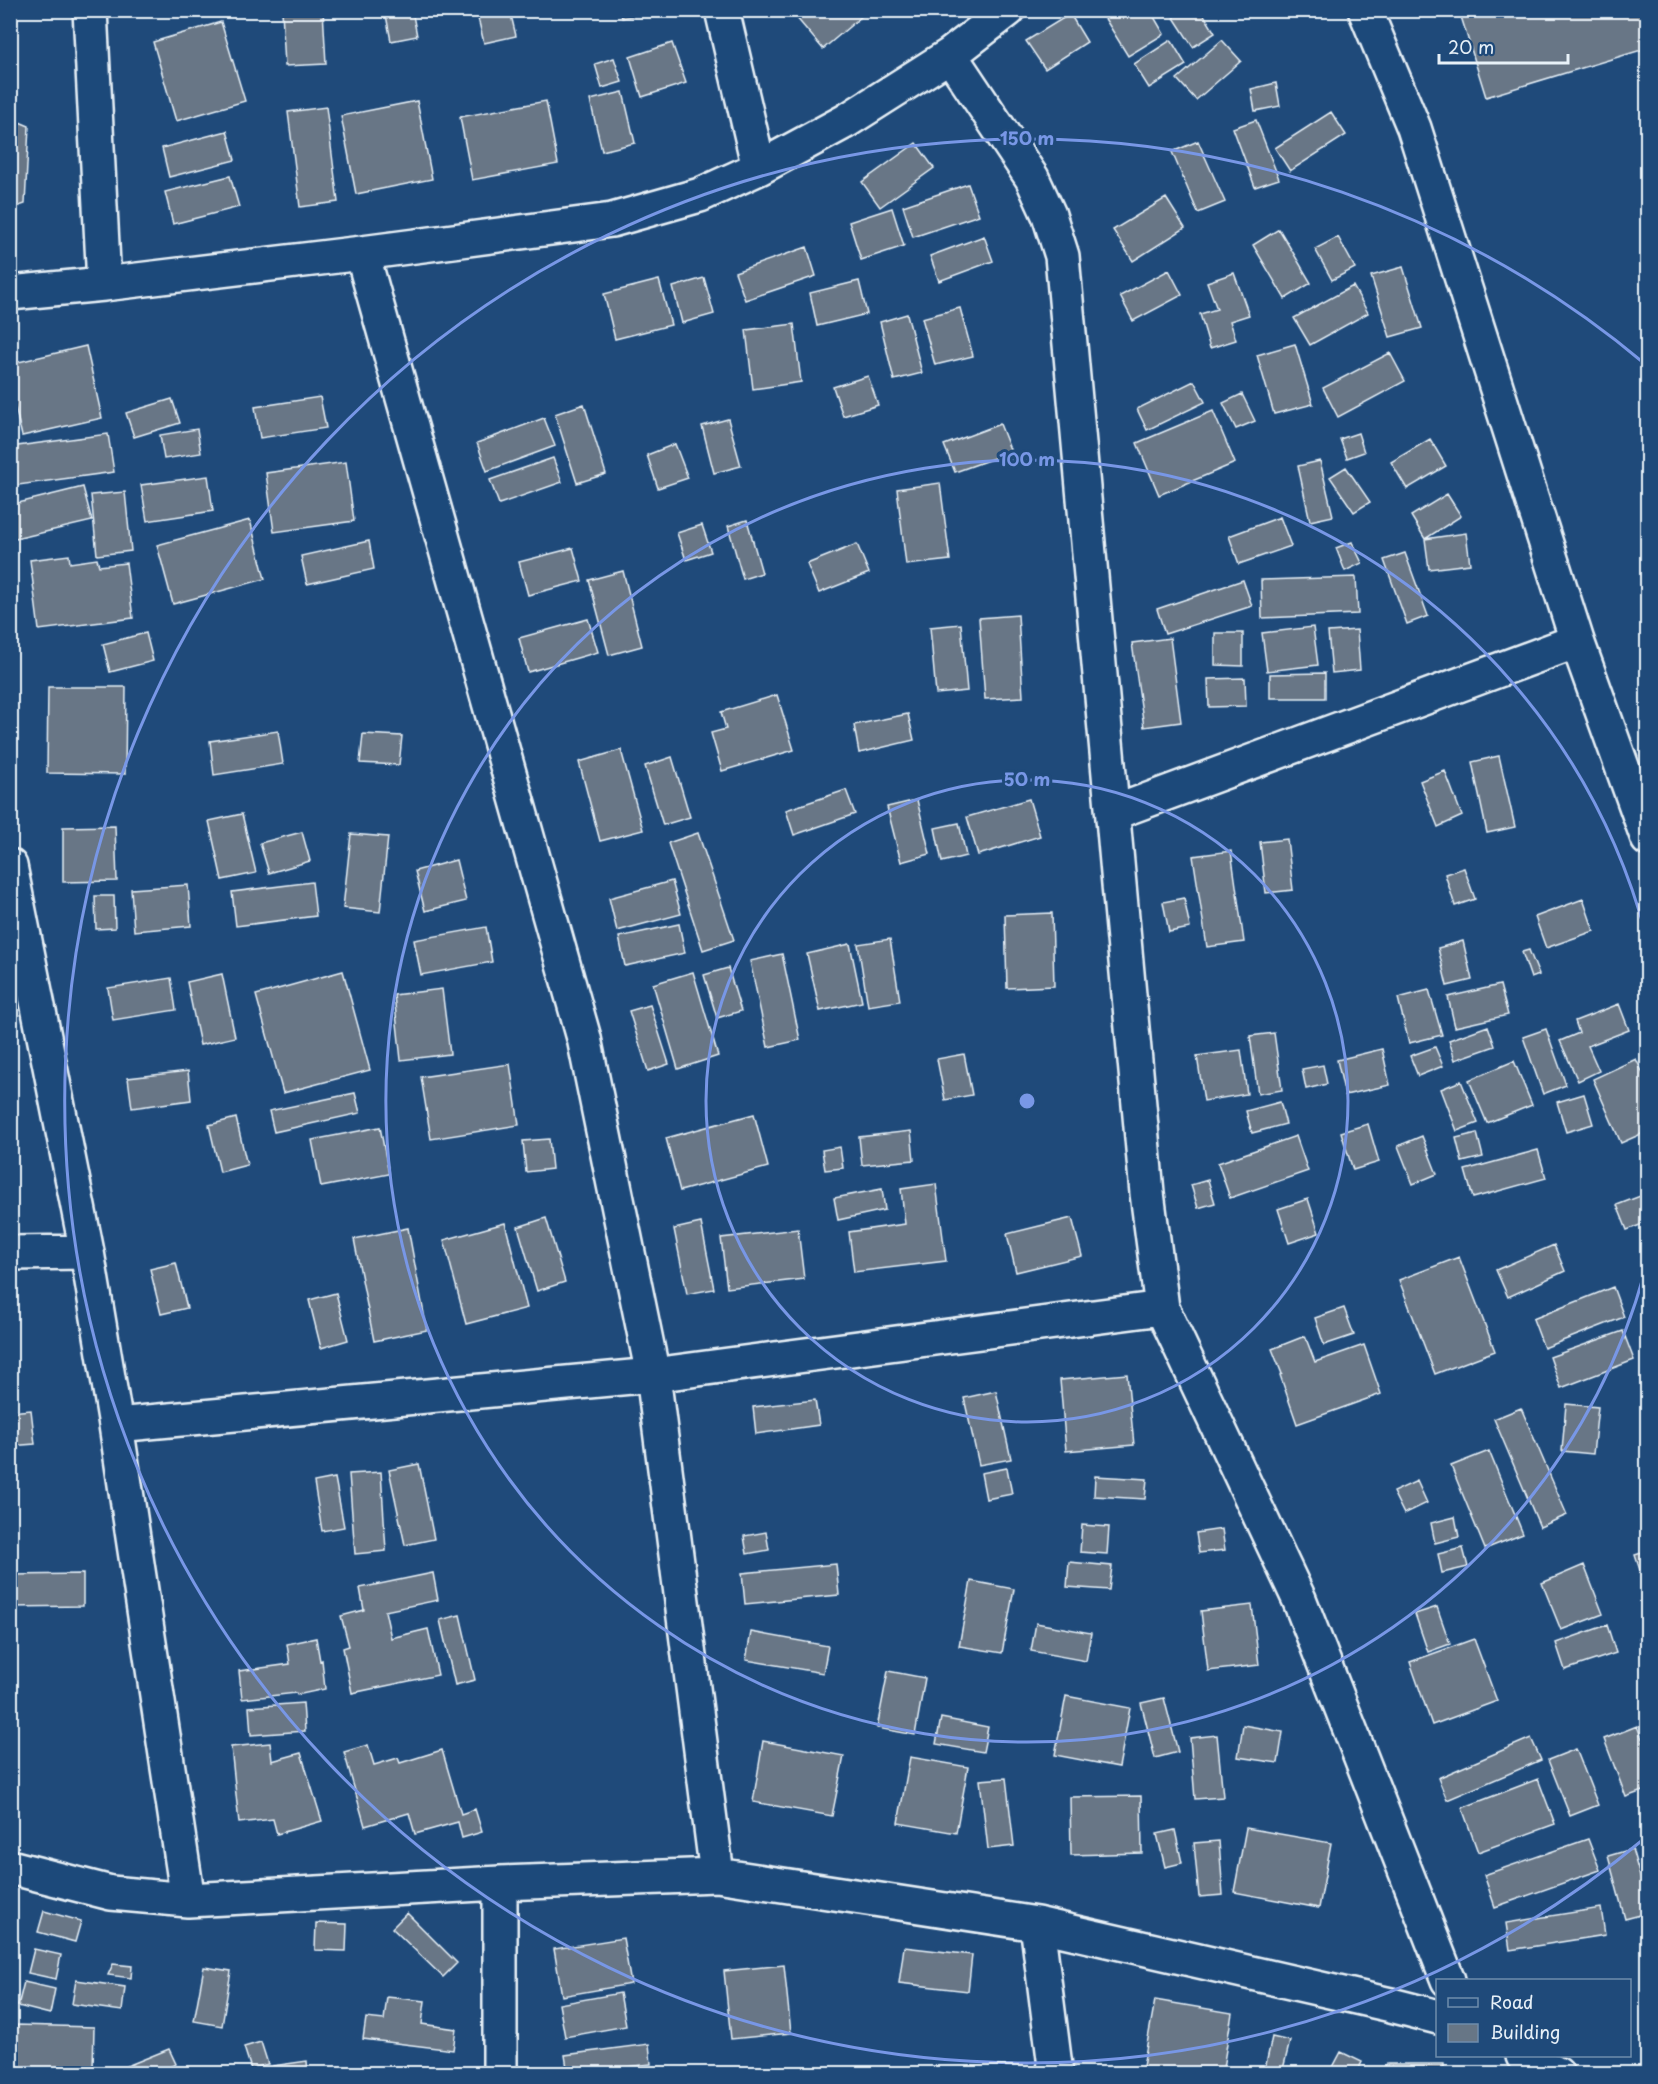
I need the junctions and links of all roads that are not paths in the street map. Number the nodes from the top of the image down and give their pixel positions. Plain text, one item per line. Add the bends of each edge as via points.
1 (90, 10) edge
2 (722, 10) edge
3 (1008, 10) edge
4 (1365, 10) edge
5 (950, 55) junction
6 (759, 168) junction
7 (362, 254) junction
8 (104, 284) junction
9 (10, 293) edge
10 (1577, 641) junction
11 (1113, 813) junction
12 (1647, 839) edge
13 (10, 866) edge
14 (87, 1252) junction
15 (10, 1253) edge
16 (1162, 1308) junction
17 (653, 1375) junction
18 (116, 1425) junction
19 (10, 1867) edge
20 (717, 1875) junction
21 (500, 1884) junction
22 (188, 1900) junction
23 (1037, 1924) junction
24 (1448, 1979) edge
25 (1436, 2017) edge
26 (1527, 2057) edge
27 (500, 2073) edge
28 (1056, 2073) edge
29 (1557, 2073) edge

1 - 8 street
2 - 6 street
3 - 5 street
4 - 10 street via 1414,128
5 - 6 street via 846,121
5 - 11 street via 1032,178 1062,256
6 - 7 street via 700,195 612,220
7 - 8 street
7 - 17 street via 579,1017
8 - 9 street
10 - 11 street
10 - 12 street
11 - 16 street via 1147,1192
13 - 14 street
14 - 15 street
14 - 18 street
16 - 17 street
16 - 24 street via 1299,1599
17 - 18 street
17 - 20 street
18 - 22 street
19 - 22 street via 111,1893
20 - 21 street
20 - 23 street
21 - 22 street
21 - 27 street
23 - 25 street
23 - 28 street
26 - 29 street

